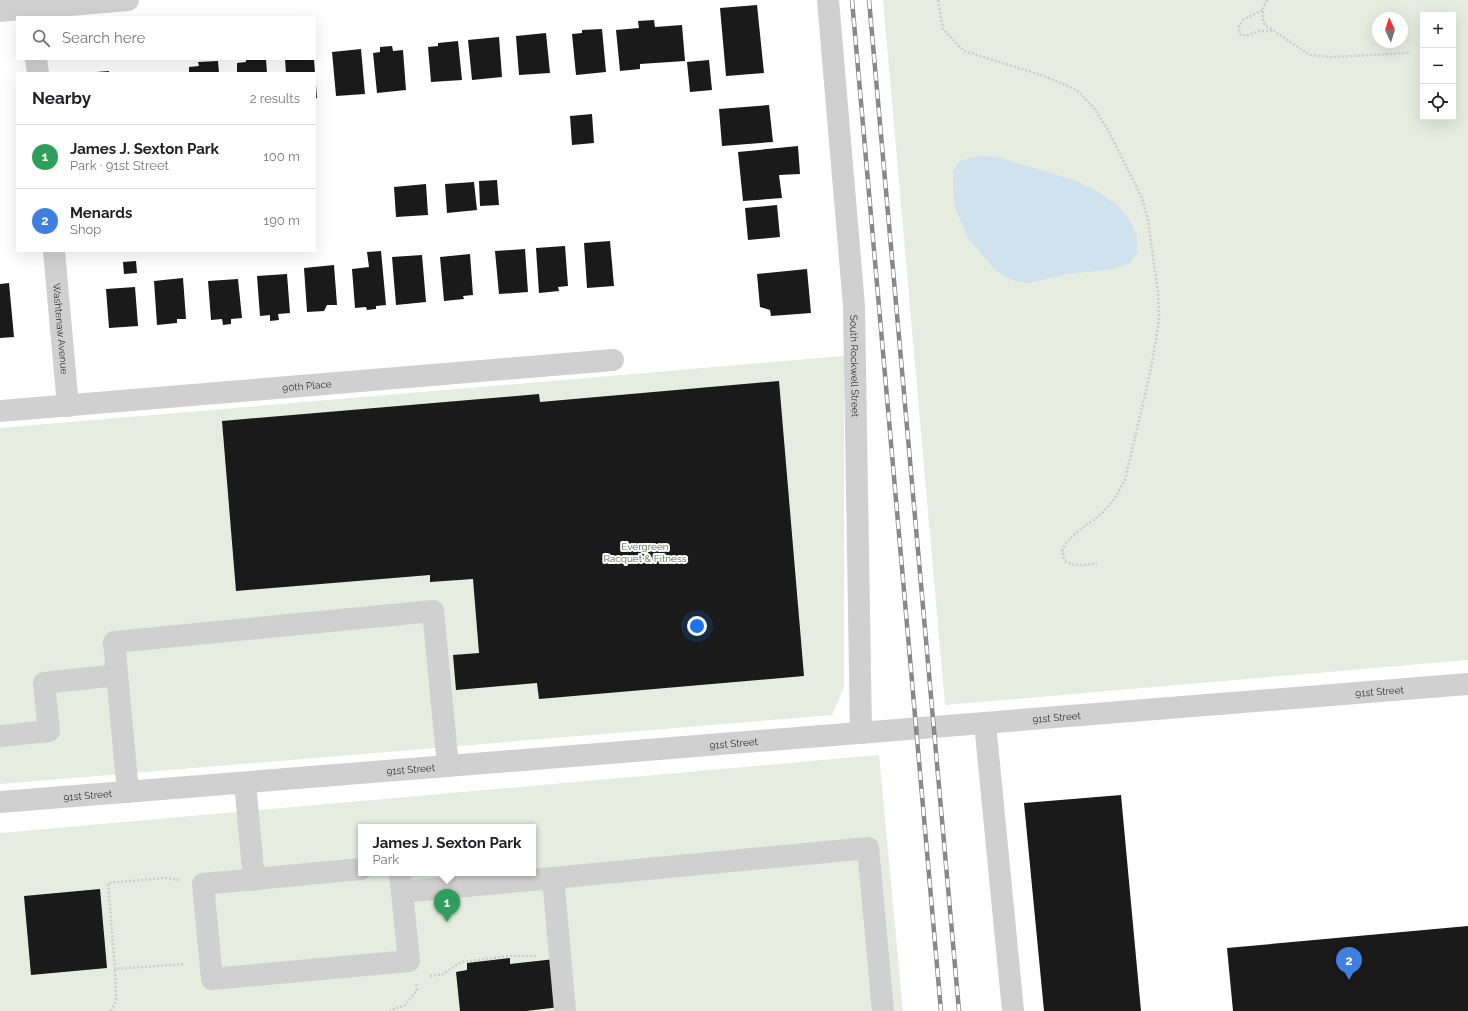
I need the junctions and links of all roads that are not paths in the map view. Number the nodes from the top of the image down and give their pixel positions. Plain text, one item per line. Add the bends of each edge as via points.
1 (128, 0) edge
2 (828, 0) edge
3 (32, 8) edge
4 (0, 11) edge
5 (36, 60) edge
6 (38, 72) edge
7 (54, 252) edge
8 (613, 360) dead end
9 (68, 406) junction
10 (0, 411) edge
11 (117, 675) junction
12 (1468, 684) edge
13 (985, 723) junction
14 (861, 733) junction
15 (0, 736) edge
16 (448, 766) junction
17 (245, 783) junction
18 (128, 792) junction
19 (0, 802) edge
20 (358, 870) edge
21 (553, 878) junction
22 (254, 880) junction
23 (401, 883) edge
24 (565, 1011) edge
25 (883, 1011) edge
26 (1013, 1011) edge

1 - 3 street
2 - 14 street, South Rockwell Street via 854,306
3 - 4 street
5 - 6 street
7 - 9 street, Washtenaw Avenue
8 - 9 street, 90th Place
9 - 10 street, 90th Place
11 - 15 street via 44,683 49,731
11 - 16 street via 114,642 433,611
11 - 18 street
12 - 13 street, 91st Street
13 - 14 street, 91st Street
13 - 26 street
14 - 16 street, 91st Street
16 - 17 street, 91st Street
17 - 18 street, 91st Street
17 - 22 street
18 - 19 street, 91st Street
20 - 22 street
21 - 23 street
21 - 24 street
21 - 25 street via 868,848
22 - 23 street via 203,884 212,979 408,960

